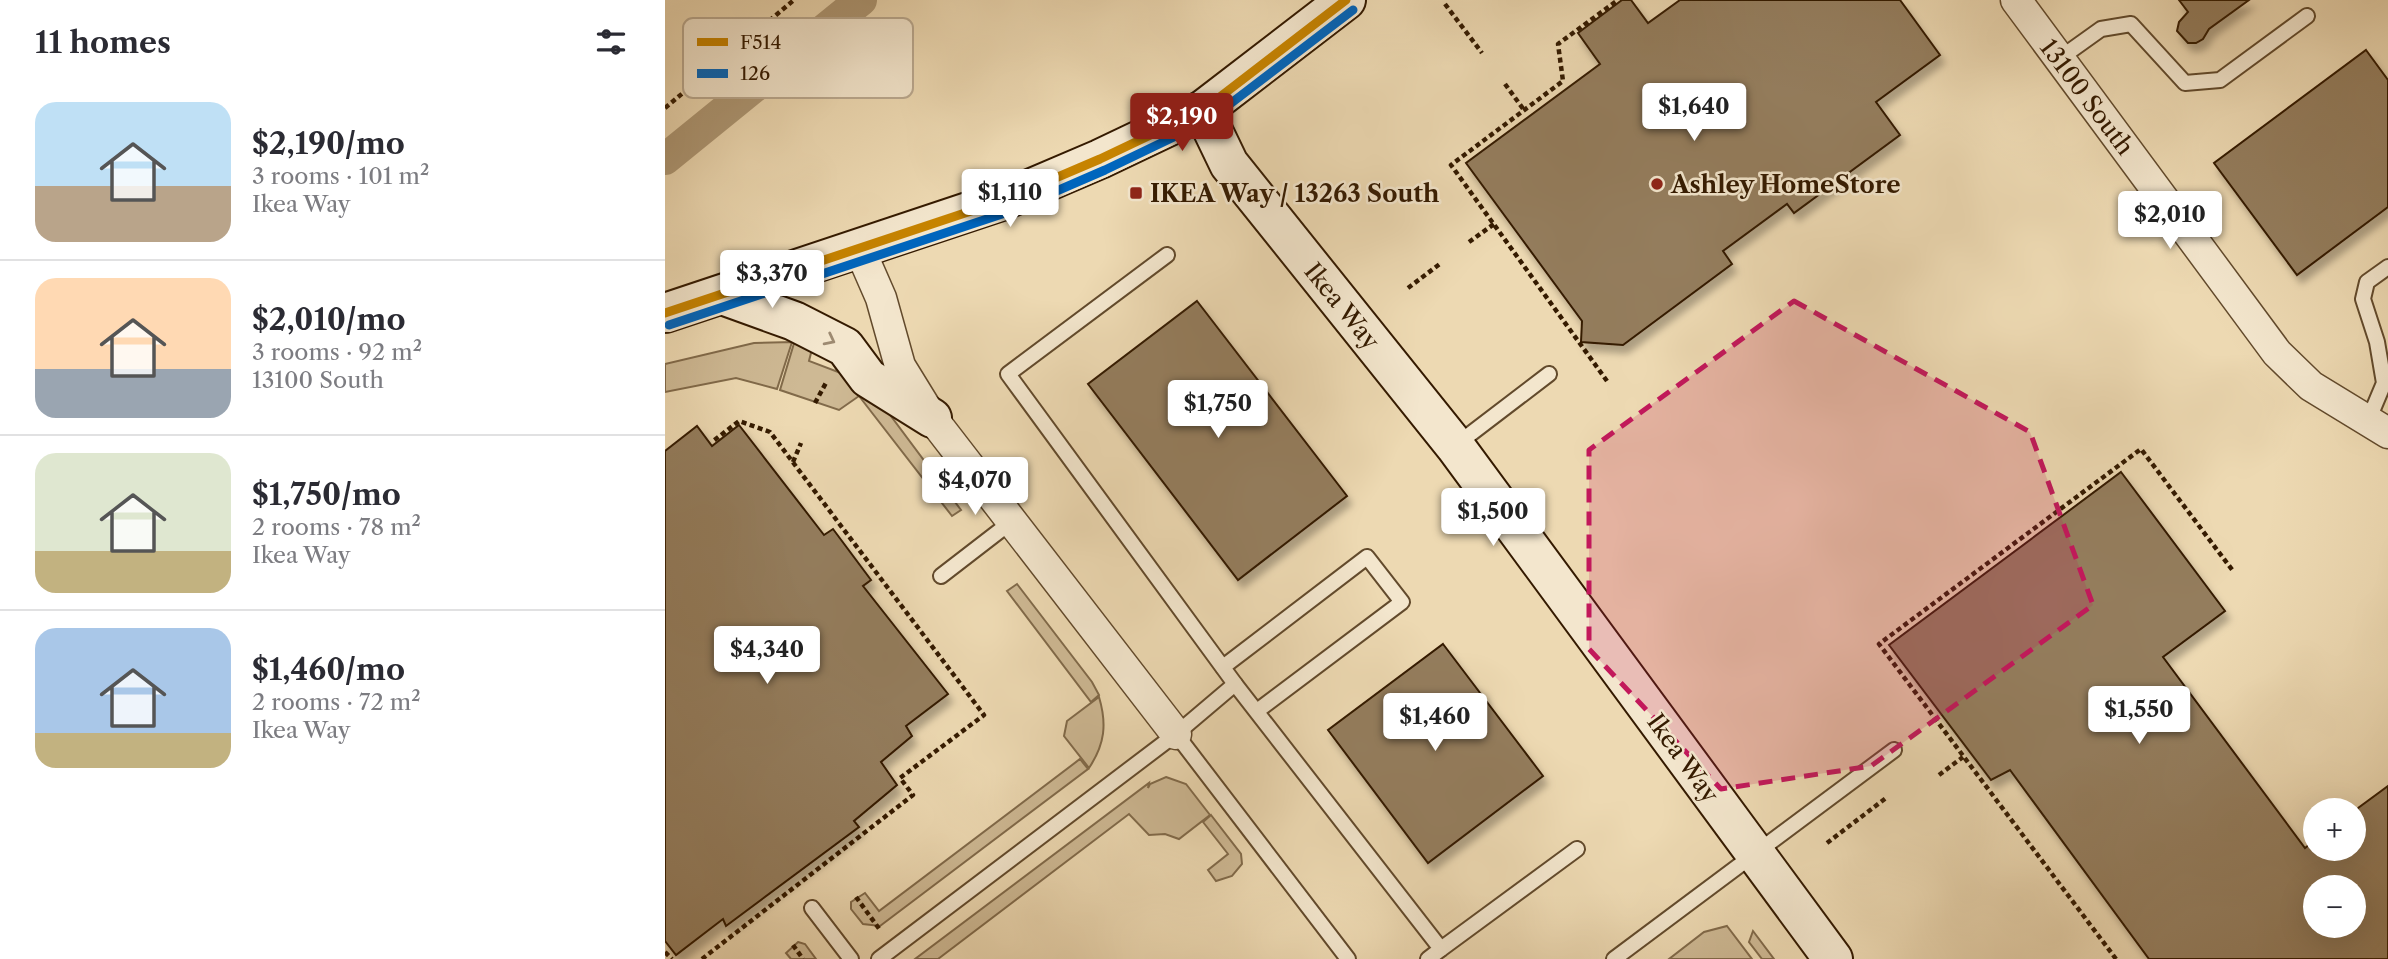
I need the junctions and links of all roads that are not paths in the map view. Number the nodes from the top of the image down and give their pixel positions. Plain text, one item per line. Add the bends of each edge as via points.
1 (1346, 0) edge
2 (2016, 0) edge
3 (2307, 16) dead end
4 (2059, 59) junction
5 (1203, 110) junction
6 (860, 250) junction
7 (1167, 255) dead end
8 (2388, 267) edge
9 (722, 295) junction
10 (665, 313) edge
11 (1549, 374) dead end
12 (2386, 382) edge
13 (932, 418) junction
14 (2378, 427) edge
15 (1455, 446) junction
16 (1011, 522) junction
17 (941, 576) dead end
18 (1223, 667) junction
19 (1235, 684) junction
20 (1257, 711) junction
21 (1176, 734) junction
22 (1894, 750) dead end
23 (1577, 849) dead end
24 (1755, 855) junction
25 (813, 908) dead end
26 (1441, 949) junction
27 (851, 959) edge
28 (879, 959) edge
29 (1347, 959) edge
30 (1428, 959) edge
31 (1614, 959) edge
32 (1833, 959) edge

1 - 5 street
2 - 4 street, 13100 South
3 - 4 lane via 2221,80 2185,83 2131,24 2101,29
4 - 14 street, 13100 South via 2277,353 2311,386
5 - 6 street via 1004,200
5 - 15 street, Ikea Way via 1229,164
6 - 9 street
6 - 13 street via 881,298 899,366
7 - 18 lane via 1008,374
8 - 12 lane via 2367,282 2363,299
9 - 10 street
9 -> 13 street via 794,321 845,347 868,378
11 - 15 lane
12 - 14 lane
13 - 16 street
15 - 24 street, Ikea Way
16 - 17 lane
16 - 21 street
18 - 19 lane
18 - 20 lane via 1367,557 1402,602
19 - 20 lane
19 - 21 lane
20 - 26 lane
21 - 28 lane
21 - 29 lane
22 - 24 lane
23 - 26 lane
24 - 31 lane
24 - 32 street, Ikea Way
25 - 27 lane
26 - 30 lane

